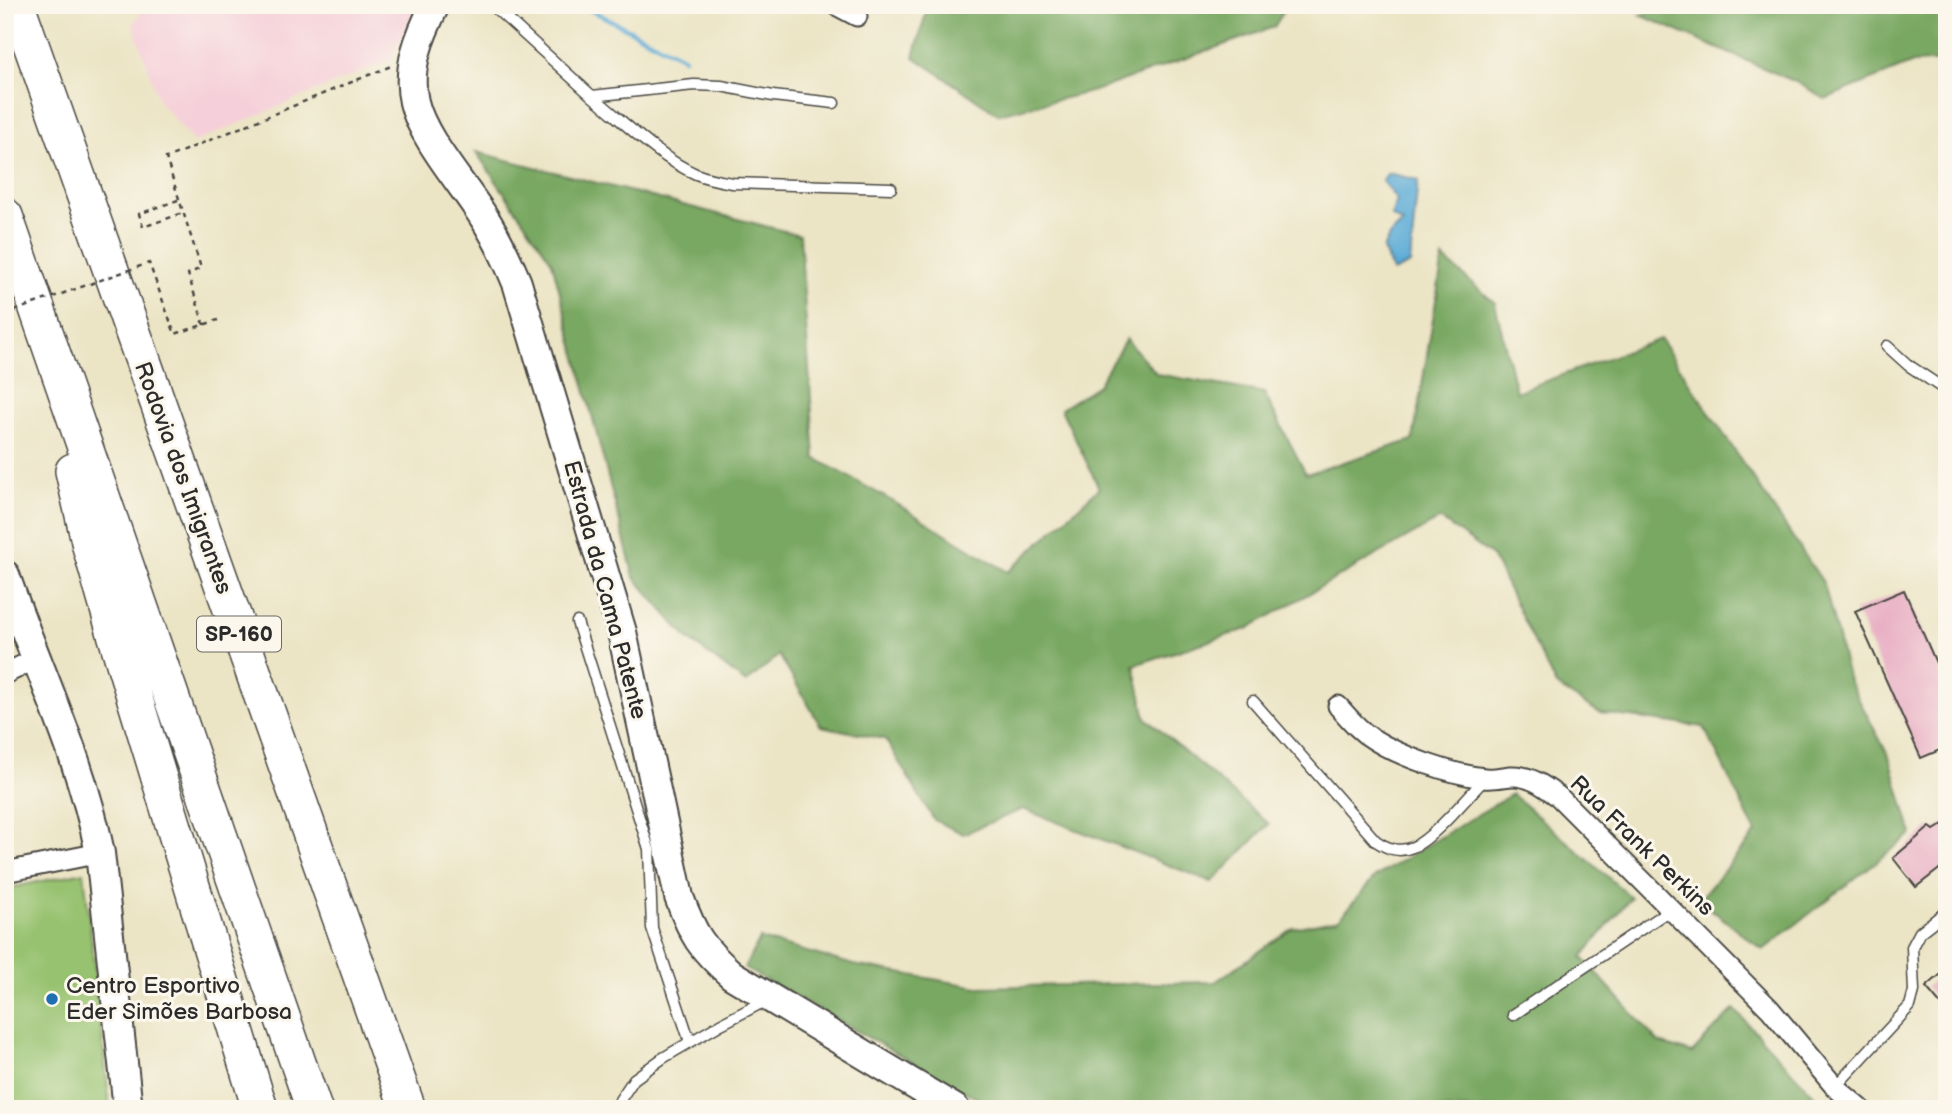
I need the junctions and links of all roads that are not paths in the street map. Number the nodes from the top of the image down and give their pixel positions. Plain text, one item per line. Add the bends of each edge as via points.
1 (16, 5) edge
2 (435, 5) edge
3 (492, 5) edge
4 (836, 5) edge
5 (857, 16) dead end
6 (592, 96) junction
7 (834, 103) dead end
8 (891, 188) dead end
9 (5, 216) edge
10 (21, 311) edge
11 (1887, 346) dead end
12 (1947, 391) edge
13 (5, 575) edge
14 (577, 622) dead end
15 (37, 658) junction
16 (5, 674) edge
17 (1253, 701) dead end
18 (1338, 706) dead end
19 (1486, 779) junction
20 (100, 853) junction
21 (5, 872) edge
22 (1672, 908) junction
23 (1947, 911) edge
24 (769, 999) junction
25 (1514, 1015) dead end
26 (690, 1042) junction
27 (1835, 1087) junction
28 (260, 1104) edge
29 (128, 1109) edge
30 (314, 1109) edge
31 (408, 1109) edge
32 (619, 1109) edge
33 (955, 1109) edge
34 (1861, 1109) edge

1 - 31 highway, Rodovia dos Imigrantes / SP-160
2 - 24 street, Estrada da Cama Patente via 420,35 413,64 412,90 418,115 494,233 516,283 619,621 679,897 691,931 707,954
3 - 6 lane
4 - 5 street
6 - 7 lane via 694,85
6 - 8 lane via 668,157 708,178 733,183
9 - 10 highway
10 - 28 highway
10 - 30 highway
11 - 12 lane
13 - 15 street
14 - 26 lane via 649,849 654,937
15 - 16 street
15 - 20 street via 81,778
17 - 19 lane via 1387,848 1411,848 1424,841
18 - 19 street, Rua Frank Perkins via 1373,740 1437,767
19 - 22 street, Rua Frank Perkins via 1514,776 1539,783
20 - 21 street
20 - 29 street
22 - 25 lane
22 - 27 street, Rua Frank Perkins via 1770,1009
23 - 27 lane via 1920,932 1912,947 1910,1006
24 - 26 lane
24 - 33 street, Estrada da Cama Patente
26 - 32 lane via 634,1079
27 - 34 street, Rua Frank Perkins

